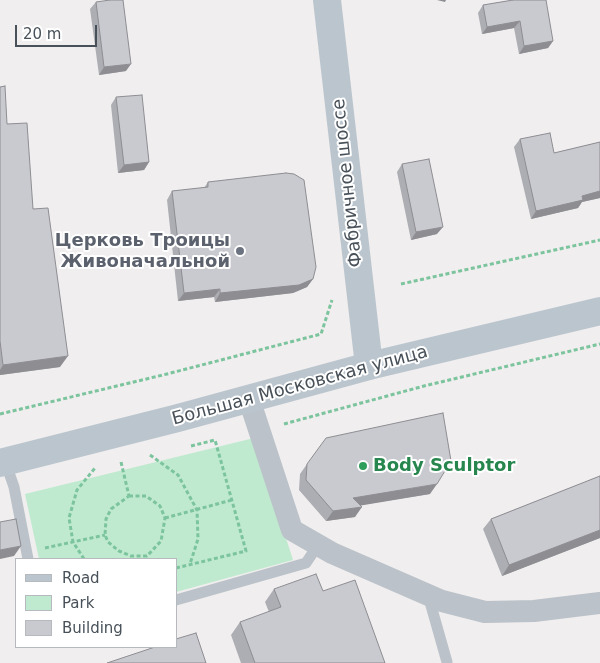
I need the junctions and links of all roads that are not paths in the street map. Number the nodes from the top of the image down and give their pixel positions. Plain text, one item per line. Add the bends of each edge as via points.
1 (327, 0) edge
2 (600, 311) edge
3 (369, 366) junction
4 (249, 399) junction
5 (3, 462) edge
6 (318, 545) junction
7 (28, 558) edge
8 (428, 595) junction
9 (178, 599) edge
10 (600, 603) edge
11 (447, 662) edge

1 - 3 main road, Фабричное шоссе
2 - 3 main road, Большая Московская улица
3 - 4 main road, Большая Московская улица
4 - 5 main road, Большая Московская улица
4 - 6 street via 292,530
5 - 7 lane via 14,487
6 - 8 street
6 - 9 lane via 306,563
8 - 10 street via 485,612 534,611
8 - 11 lane

